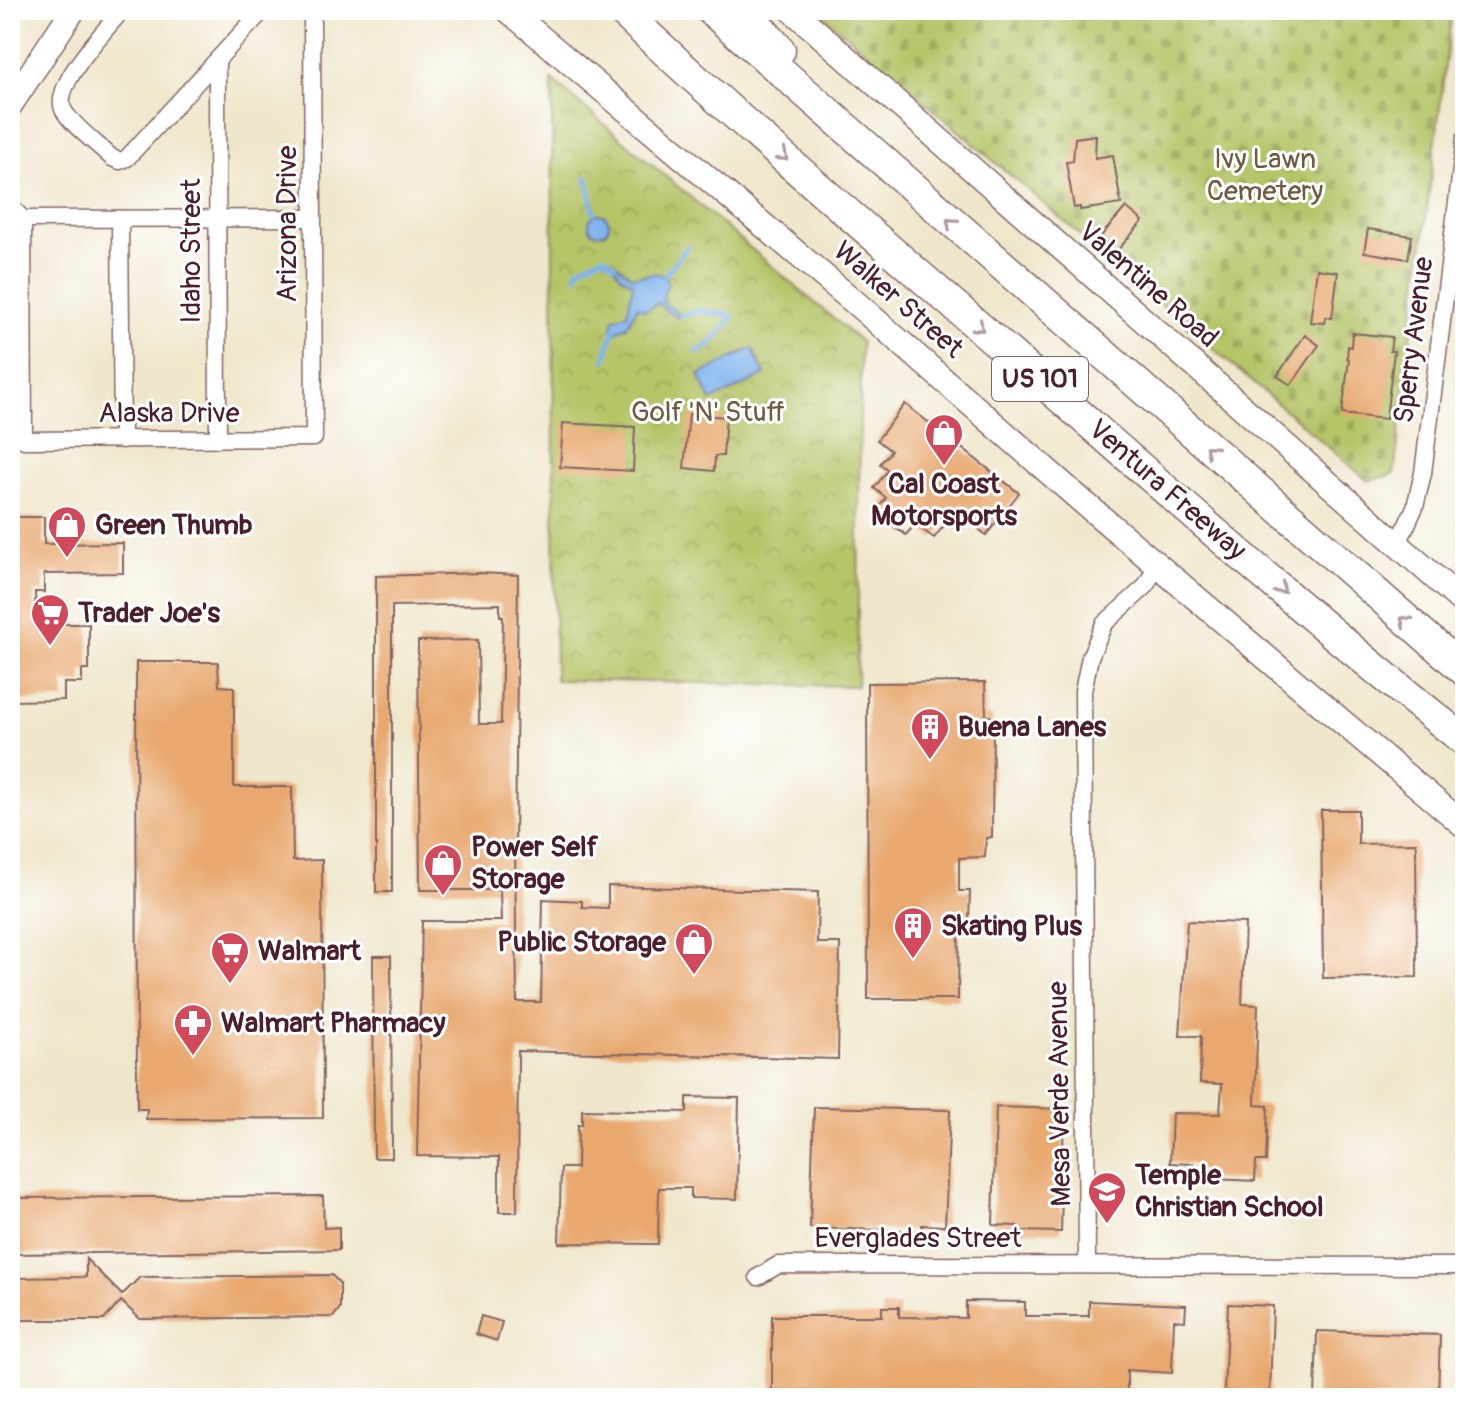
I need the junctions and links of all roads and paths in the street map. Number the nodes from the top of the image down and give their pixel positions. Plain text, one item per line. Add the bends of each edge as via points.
1 (73, 10) edge
2 (122, 10) edge
3 (263, 10) edge
4 (312, 10) edge
5 (508, 10) edge
6 (610, 10) edge
7 (621, 10) edge
8 (711, 10) edge
9 (744, 10) edge
10 (792, 10) edge
11 (217, 63) junction
12 (810, 99) junction
13 (10, 105) edge
14 (737, 115) junction
15 (1465, 138) edge
16 (10, 206) edge
17 (217, 218) junction
18 (312, 218) junction
19 (23, 219) junction
20 (120, 220) junction
21 (314, 438) joint
22 (218, 439) junction
23 (122, 440) junction
24 (1398, 544) junction
25 (1157, 565) junction
26 (1465, 604) edge
27 (1465, 671) edge
28 (1465, 741) edge
29 (1465, 826) edge
30 (1087, 1263) junction
31 (1465, 1266) edge
32 (758, 1277) dead end

1 - 13 street
2 - 11 street via 68,78 61,99 67,115 112,158 127,158
3 - 11 street
4 - 18 street, Arizona Drive
5 - 25 street, Walker Street
6 - 14 highway
7 - 14 highway, Ventura Freeway / US 101
8 - 12 highway, Ventura Freeway / US 101
9 - 12 highway via 778,45
10 - 24 street, Valentine Road
11 - 17 street, Idaho Street
27 -> 12 highway, Ventura Freeway / US 101
14 -> 28 highway, Ventura Freeway / US 101 via 1368,664
15 - 24 street, Sperry Avenue via 1423,473
16 - 19 street
17 - 18 street
17 - 20 street
17 - 22 street, Idaho Street
18 - 21 street, Arizona Drive
19 - 20 street
19 - 23 street, Alaska Drive via 24,440
20 - 23 street
21 - 22 street, Alaska Drive
22 - 23 street, Alaska Drive
24 - 26 street, Valentine Road
25 - 29 street, Walker Street
25 - 30 street, Mesa Verde Avenue via 1145,587 1104,624 1083,691
30 - 31 street, Everglades Street
30 - 32 street, Everglades Street via 778,1265

